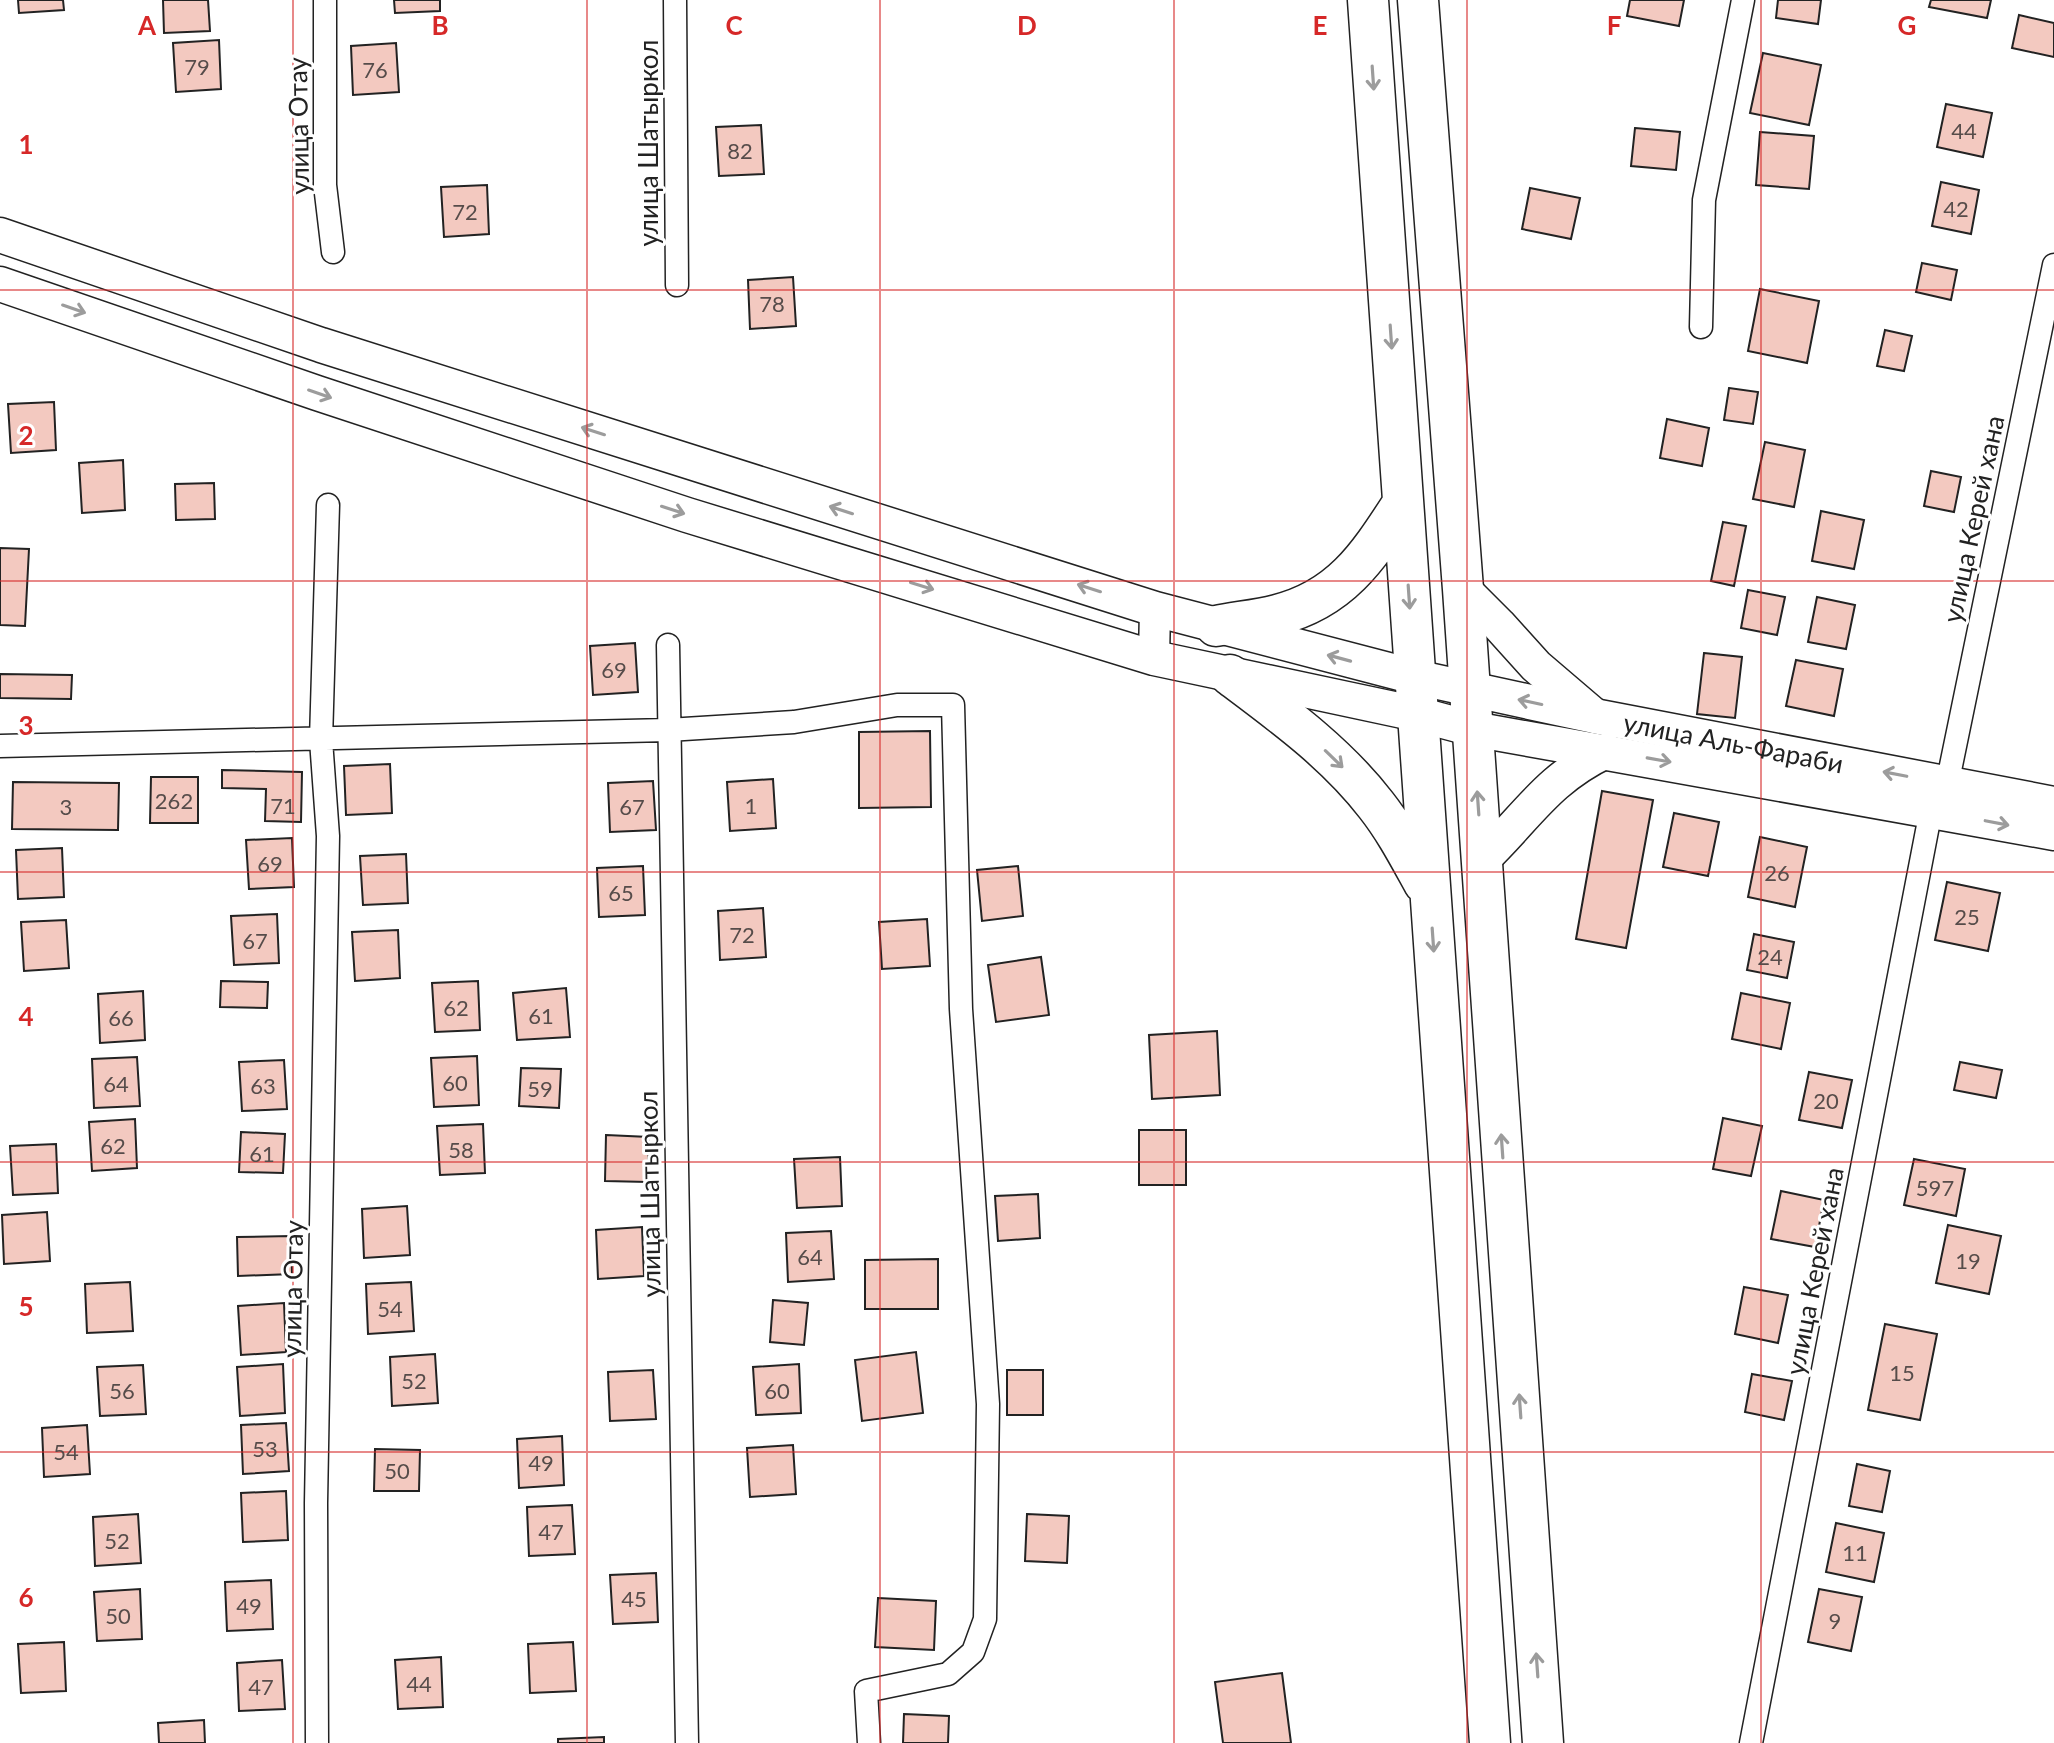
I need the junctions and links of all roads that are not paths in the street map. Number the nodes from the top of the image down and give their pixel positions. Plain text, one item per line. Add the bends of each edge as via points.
1 (325, 0) edge
2 (675, 0) edge
3 (1368, 0) edge
4 (1418, 0) edge
5 (1743, 0) edge
6 (0, 235) edge
7 (333, 252) dead end
8 (2054, 265) edge
9 (0, 284) edge
10 (677, 285) dead end
11 (1701, 327) dead end
12 (1403, 503) junction
13 (328, 505) dead end
14 (1463, 589) junction
15 (1155, 609) junction
16 (1216, 626) junction
17 (668, 645) dead end
18 (1154, 658) junction
19 (1230, 675) junction
20 (1468, 688) junction
21 (1416, 696) junction
22 (1594, 716) junction
23 (1473, 729) junction
24 (668, 730) junction
25 (321, 740) junction
26 (0, 746) edge
27 (1606, 751) junction
28 (1939, 798) junction
29 (2054, 804) edge
30 (2054, 833) edge
31 (1482, 860) junction
32 (1430, 895) junction
33 (317, 1743) edge
34 (687, 1743) edge
35 (869, 1743) edge
36 (1490, 1743) edge
37 (1543, 1743) edge
38 (1751, 1743) edge

1 - 7 street, улица Отау via 325,185
2 - 10 street, улица Шатыркол
3 -> 12 highway
4 - 14 highway
5 - 11 street via 1704,200
15 -> 6 main road via 336,350
8 - 28 street, улица Керей хана
9 -> 18 main road via 687,515
12 - 16 highway via 1358,568 1322,598 1277,616
12 -> 21 highway
13 - 25 street, улица Отау
14 - 20 highway
14 - 22 main road via 1536,666
15 - 16 main road
15 - 18 main road
21 -> 16 main road
17 - 24 street, улица Шатыркол
18 - 19 main road
19 - 21 main road
19 -> 32 highway via 1340,764 1376,804
20 - 21 main road, улица Аль-Фараби
22 -> 20 main road, улица Аль-Фараби
20 - 23 highway
21 - 23 main road, улица Аль-Фараби
21 - 32 highway
28 -> 22 main road, улица Аль-Фараби
23 - 27 main road, улица Аль-Фараби
31 -> 23 highway
24 - 25 street
24 - 34 street, улица Шатыркол
24 - 35 street via 794,722 897,705 953,705 961,1009 988,1404 985,1619 973,1652 948,1674 866,1691
25 - 26 street
25 - 33 street, улица Отау via 328,836
27 -> 28 main road, улица Аль-Фараби
27 - 31 main road via 1564,774
28 - 29 main road, улица Аль-Фараби
28 -> 30 main road, улица Аль-Фараби
28 - 38 street, улица Керей хана
37 -> 31 highway
32 -> 36 highway

